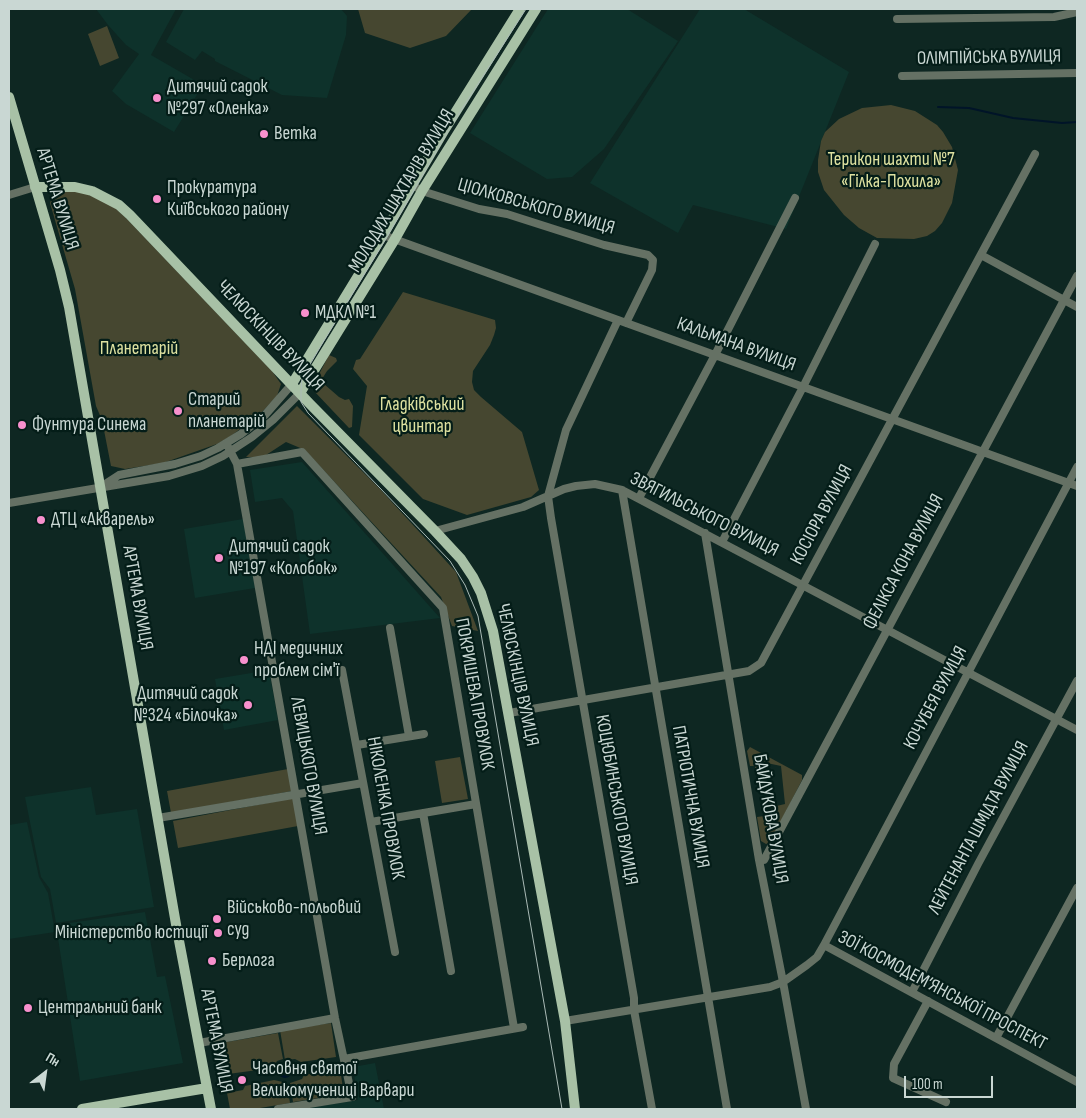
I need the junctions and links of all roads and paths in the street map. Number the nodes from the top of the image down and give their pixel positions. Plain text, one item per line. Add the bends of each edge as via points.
1 (520, 9) edge
2 (536, 9) edge
3 (1077, 12) edge
4 (897, 19) dead end
5 (1077, 73) edge
6 (902, 76) dead end
7 (9, 97) edge
8 (1035, 154) dead end
9 (412, 184) junction
10 (35, 187) junction
11 (422, 191) junction
12 (9, 195) edge
13 (795, 198) dead end
14 (383, 235) junction
15 (394, 239) junction
16 (875, 244) dead end
17 (981, 255) junction
18 (1077, 276) edge
19 (1064, 300) junction
20 (1077, 307) edge
21 (618, 320) junction
22 (626, 323) junction
23 (715, 355) junction
24 (292, 384) junction
25 (803, 387) junction
26 (300, 393) junction
27 (893, 419) junction
28 (226, 443) junction
29 (982, 451) junction
30 (231, 452) junction
31 (237, 464) junction
32 (1077, 467) edge
33 (1069, 483) junction
34 (1077, 486) edge
35 (101, 487) junction
36 (622, 490) junction
37 (548, 496) junction
38 (639, 498) junction
39 (9, 503) edge
40 (435, 531) junction
41 (705, 533) junction
42 (722, 542) junction
43 (803, 585) junction
44 (390, 628) dead end
45 (887, 629) junction
46 (342, 670) dead end
47 (967, 672) junction
48 (727, 675) junction
49 (1077, 681) edge
50 (654, 687) junction
51 (582, 700) junction
52 (509, 714) junction
53 (1056, 719) junction
54 (1077, 730) edge
55 (424, 734) dead end
56 (409, 736) junction
57 (357, 745) junction
58 (363, 783) junction
59 (296, 794) junction
60 (476, 804) junction
61 (423, 812) junction
62 (158, 818) junction
63 (371, 822) junction
64 (759, 860) junction
65 (1077, 888) edge
66 (824, 945) junction
67 (395, 952) dead end
68 (451, 971) dead end
69 (783, 982) junction
70 (912, 992) junction
71 (708, 998) junction
72 (928, 1001) junction
73 (634, 1010) junction
74 (335, 1018) junction
75 (565, 1021) junction
76 (523, 1027) dead end
77 (514, 1028) junction
78 (996, 1038) junction
79 (199, 1043) junction
80 (344, 1059) junction
81 (1077, 1082) edge
82 (207, 1088) junction
83 (946, 1102) dead end
84 (82, 1109) edge
85 (211, 1109) edge
86 (278, 1109) edge
87 (575, 1109) edge
88 (652, 1109) edge
89 (727, 1109) edge
90 (806, 1109) edge

1 - 9 main road, МОЛОДИХ ШАХТАРІВ ВУЛИЦЯ
2 - 11 main road, МОЛОДИХ ШАХТАРІВ ВУЛИЦЯ
3 - 4 street via 1054,17
5 - 6 street, ОЛІМПІЙСЬКА ВУЛИЦЯ
7 - 10 main road, АРТЕМА ВУЛИЦЯ
8 - 17 street, КОСІОРА ВУЛИЦЯ
9 - 11 street, ЦІОЛКОВСЬКОГО ВУЛИЦЯ
9 - 14 main road, МОЛОДИХ ШАХТАРІВ ВУЛИЦЯ
10 - 12 street
10 - 24 main road, ЧЕЛЮСКІНЦІВ ВУЛИЦЯ via 83,188 119,205
10 - 35 main road, АРТЕМА ВУЛИЦЯ via 65,288
11 - 15 main road, МОЛОДИХ ШАХТАРІВ ВУЛИЦЯ
11 - 22 street, ЦІОЛКОВСЬКОГО ВУЛИЦЯ via 648,255 653,260 652,270
13 - 23 street
14 - 15 street, КАЛЬМАНА ВУЛИЦЯ
14 - 24 main road, МОЛОДИХ ШАХТАРІВ ВУЛИЦЯ
15 - 21 street, КАЛЬМАНА ВУЛИЦЯ
15 - 26 main road, МОЛОДИХ ШАХТАРІВ ВУЛИЦЯ
16 - 25 street
17 - 19 street
17 - 27 street, КОСІОРА ВУЛИЦЯ
18 - 19 street, ФЕЛІКСА КОНА ВУЛИЦЯ
19 - 20 street
19 - 29 street, ФЕЛІКСА КОНА ВУЛИЦЯ
21 - 22 street, КАЛЬМАНА ВУЛИЦЯ
21 - 37 street via 566,430
22 - 23 street, КАЛЬМАНА ВУЛИЦЯ
23 - 25 street, КАЛЬМАНА ВУЛИЦЯ
23 - 38 street
24 - 26 main road, ЧЕЛЮСКІНЦІВ ВУЛИЦЯ
24 - 28 street via 265,415
25 - 27 street, КАЛЬМАНА ВУЛИЦЯ
25 - 42 street
26 - 30 street via 264,428
26 - 40 main road, ЧЕЛЮСКІНЦІВ ВУЛИЦЯ
27 - 29 street, КАЛЬМАНА ВУЛИЦЯ
27 - 43 street, КОСІОРА ВУЛИЦЯ
28 - 30 street, ЛЕВИЦЬКОГО ВУЛИЦЯ
28 - 35 street via 201,456 175,464 119,475
29 - 33 street, КАЛЬМАНА ВУЛИЦЯ
29 - 45 street, ФЕЛІКСА КОНА ВУЛИЦЯ
30 - 31 street, ЛЕВИЦЬКОГО ВУЛИЦЯ
30 - 35 street via 180,473
31 - 59 street, ЛЕВИЦЬКОГО ВУЛИЦЯ
31 - 60 street, ПОКРИШЕВА ПРОВУЛОК via 302,452 443,608
32 - 33 street, КОЧУБЕЯ ВУЛИЦЯ
33 - 34 street, КАЛЬМАНА ВУЛИЦЯ
33 - 47 street, КОЧУБЕЯ ВУЛИЦЯ
35 - 39 street
35 - 62 main road, АРТЕМА ВУЛИЦЯ
36 - 37 street, ЗВЯГИЛЬСЬКОГО ВУЛИЦЯ via 595,484 564,489
36 - 38 street, ЗВЯГИЛЬСЬКОГО ВУЛИЦЯ
36 - 50 street, ПАТРІОТИЧНА ВУЛИЦЯ
37 - 40 street, ЗВЯГИЛЬСЬКОГО ВУЛИЦЯ via 523,507
37 - 51 street, КОЦЮБИНСЬКОГО ВУЛИЦЯ
38 - 41 street, ЗВЯГИЛЬСЬКОГО ВУЛИЦЯ
40 - 52 main road, ЧЕЛЮСКІНЦІВ ВУЛИЦЯ via 461,559 481,593 493,631
41 - 42 street, ЗВЯГИЛЬСЬКОГО ВУЛИЦЯ
41 - 48 street, БАЙДУКОВА ВУЛИЦЯ
42 - 43 street, ЗВЯГИЛЬСЬКОГО ВУЛИЦЯ
43 - 45 street, ЗВЯГИЛЬСЬКОГО ВУЛИЦЯ
43 - 48 street, КОСІОРА ВУЛИЦЯ via 761,663 749,671
44 - 56 street
45 - 47 street, ЗВЯГИЛЬСЬКОГО ВУЛИЦЯ
45 - 64 street, ФЕЛІКСА КОНА ВУЛИЦЯ via 764,860
46 - 57 street, НІКОЛЕНКА ПРОВУЛОК
47 - 53 street, ЗВЯГИЛЬСЬКОГО ВУЛИЦЯ
47 - 66 street, КОЧУБЕЯ ВУЛИЦЯ
48 - 50 street, КОСІОРА ВУЛИЦЯ
48 - 64 street, БАЙДУКОВА ВУЛИЦЯ
49 - 53 street, ЛЕЙТЕНАНТА ШМІДТА ВУЛИЦЯ
50 - 51 street, КОСІОРА ВУЛИЦЯ
50 - 71 street, ПАТРІОТИЧНА ВУЛИЦЯ
51 - 52 street, КОСІОРА ВУЛИЦЯ
51 - 73 street, КОЦЮБИНСЬКОГО ВУЛИЦЯ
52 - 75 main road, ЧЕЛЮСКІНЦІВ ВУЛИЦЯ
53 - 54 street, ЗВЯГИЛЬСЬКОГО ВУЛИЦЯ
53 - 70 street, ЛЕЙТЕНАНТА ШМІДТА ВУЛИЦЯ
55 - 56 street
56 - 57 street
57 - 58 street, НІКОЛЕНКА ПРОВУЛОК
58 - 59 street
58 - 63 street, НІКОЛЕНКА ПРОВУЛОК
59 - 62 street
59 - 74 street, ЛЕВИЦЬКОГО ВУЛИЦЯ
60 - 61 street
60 - 77 street, ПОКРИШЕВА ПРОВУЛОК
61 - 63 street
61 - 68 street
62 - 79 main road, АРТЕМА ВУЛИЦЯ
63 - 67 street, НІКОЛЕНКА ПРОВУЛОК
64 - 69 street, БАЙДУКОВА ВУЛИЦЯ
65 - 78 street
66 - 69 street, ЗОЇ КОСМОДЕМ’ЯНСЬКОЇ ПРОСПЕКТ via 817,957
66 - 70 street, ЗОЇ КОСМОДЕМ’ЯНСЬКОЇ ПРОСПЕКТ
69 - 71 street, ЗОЇ КОСМОДЕМ’ЯНСЬКОЇ ПРОСПЕКТ
69 - 90 street, БАЙДУКОВА ВУЛИЦЯ
70 - 72 street, ЗОЇ КОСМОДЕМ’ЯНСЬКОЇ ПРОСПЕКТ
71 - 73 street, ЗОЇ КОСМОДЕМ’ЯНСЬКОЇ ПРОСПЕКТ
71 - 89 street, ПАТРІОТИЧНА ВУЛИЦЯ
72 - 78 street, ЗОЇ КОСМОДЕМ’ЯНСЬКОЇ ПРОСПЕКТ
72 - 83 street via 894,1064 893,1078
73 - 75 street, ЗОЇ КОСМОДЕМ’ЯНСЬКОЇ ПРОСПЕКТ
73 - 88 street, КОЦЮБИНСЬКОГО ВУЛИЦЯ
74 - 79 street
74 - 80 street, ЛЕВИЦЬКОГО ВУЛИЦЯ
75 - 87 main road, ЧЕЛЮСКІНЦІВ ВУЛИЦЯ
76 - 77 street
77 - 80 street
78 - 81 street, ЗОЇ КОСМОДЕМ’ЯНСЬКОЇ ПРОСПЕКТ
79 - 82 main road, АРТЕМА ВУЛИЦЯ
80 - 86 street, ЛЕВИЦЬКОГО ВУЛИЦЯ via 352,1097
82 - 84 main road
82 - 85 main road, АРТЕМА ВУЛИЦЯ

